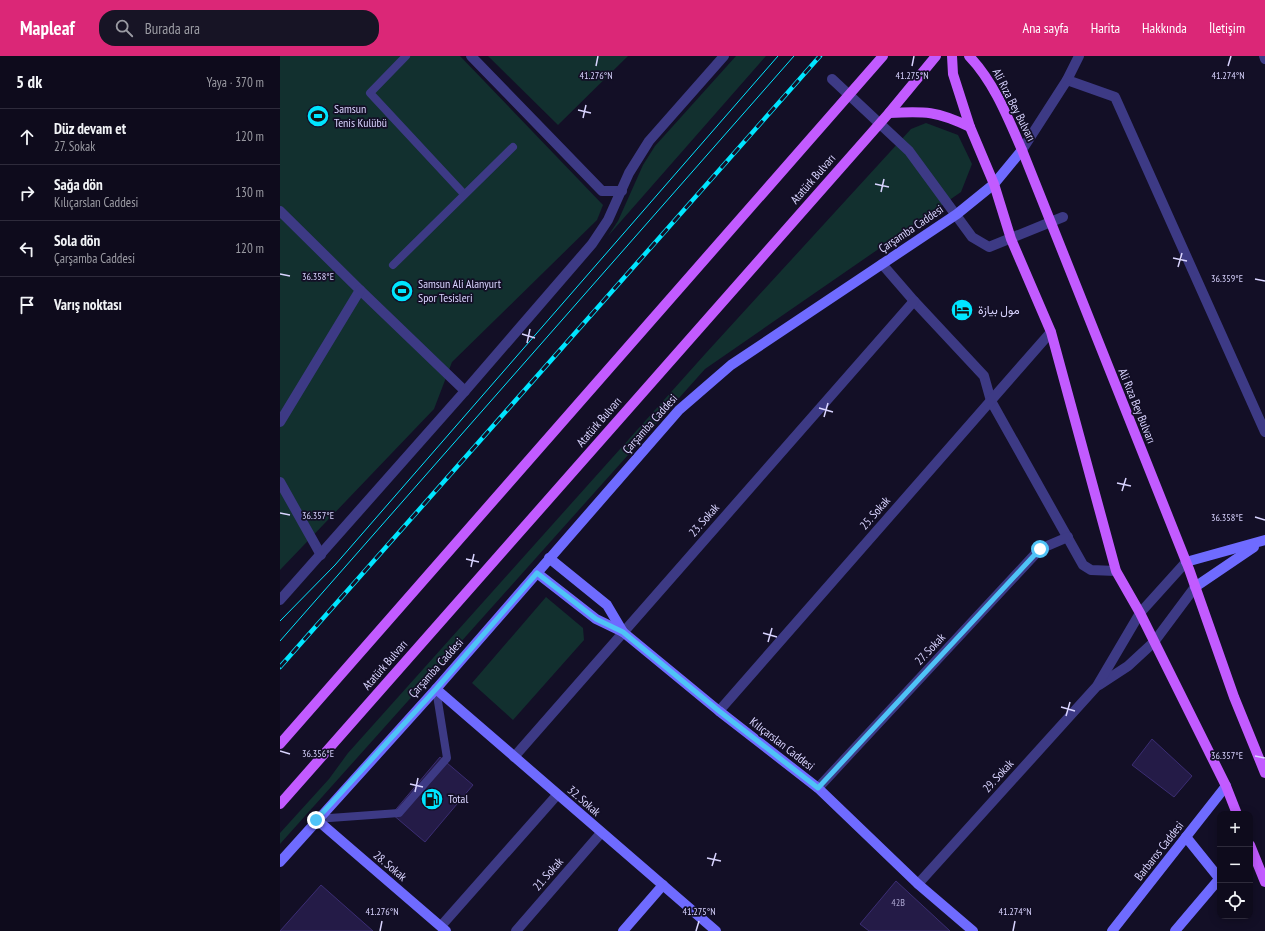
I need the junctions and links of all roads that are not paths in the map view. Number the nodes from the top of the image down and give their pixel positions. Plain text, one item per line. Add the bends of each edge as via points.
1 (406, 56) edge
2 (471, 56) edge
3 (724, 56) edge
4 (883, 56) edge
5 (936, 56) edge
6 (952, 56) edge
7 (969, 56) edge
8 (1078, 56) edge
9 (1264, 56) edge
10 (1265, 59) edge
11 (832, 79) dead end
12 (1067, 80) junction
13 (849, 95) junction
14 (888, 113) junction
15 (880, 123) junction
16 (970, 127) junction
17 (513, 146) dead end
18 (1022, 150) junction
19 (994, 184) junction
20 (622, 191) junction
21 (464, 194) junction
22 (280, 211) edge
23 (957, 214) junction
24 (1063, 217) dead end
25 (1050, 222) junction
26 (1011, 239) junction
27 (882, 264) junction
28 (393, 265) dead end
29 (360, 290) junction
30 (914, 301) junction
31 (1051, 332) junction
32 (465, 391) junction
33 (991, 401) junction
34 (280, 422) edge
35 (1265, 432) edge
36 (280, 482) edge
37 (1068, 537) junction
38 (1263, 541) edge
39 (321, 555) junction
40 (549, 558) junction
41 (1186, 562) junction
42 (1116, 571) junction
43 (537, 573) junction
44 (1195, 587) junction
45 (280, 600) edge
46 (1140, 613) junction
47 (623, 632) junction
48 (1154, 642) junction
49 (1097, 686) junction
50 (436, 689) junction
51 (719, 711) junction
52 (280, 744) edge
53 (514, 757) junction
54 (1265, 773) edge
55 (1226, 786) junction
56 (818, 788) junction
57 (557, 795) junction
58 (280, 804) edge
59 (1237, 811) edge
60 (316, 820) junction
61 (601, 833) junction
62 (1186, 837) junction
63 (1251, 847) edge
64 (280, 862) edge
65 (1254, 867) edge
66 (1217, 874) edge
67 (1217, 882) edge
68 (1265, 882) edge
69 (918, 884) junction
70 (663, 885) junction
71 (444, 929) edge
72 (1179, 930) edge
73 (516, 931) edge
74 (623, 931) edge
75 (716, 931) edge
76 (972, 931) edge
77 (1112, 931) edge

1 - 21 lane via 370,93
2 - 20 street via 602,191
3 - 20 street via 648,141 628,173
4 - 13 main road
5 - 14 main road, Atatürk Bulvarı
6 - 16 main road via 953,74
7 - 18 main road, Ali Rıza Bey Bulvarı via 995,93
8 - 12 street, Çarşamba Caddesi
9 - 10 street
11 - 13 street
12 - 18 street, Çarşamba Caddesi
12 - 35 street via 1115,97
13 - 15 street
13 - 52 main road
14 - 15 main road, Atatürk Bulvarı
14 - 16 main road via 933,112
15 - 23 street via 909,151
15 - 58 main road, Atatürk Bulvarı
16 - 19 main road
17 - 21 lane
18 - 19 street, Çarşamba Caddesi
18 - 25 main road, Ali Rıza Bey Bulvarı
19 - 23 street, Çarşamba Caddesi
19 - 26 main road
20 - 32 street via 608,220 592,244
21 - 28 lane
22 - 29 street
23 - 26 street via 972,237 990,247
23 - 27 street, Çarşamba Caddesi
24 - 25 street
25 - 26 street
25 - 41 main road, Ali Rıza Bey Bulvarı
26 - 31 main road
27 - 30 street
27 - 40 street, Çarşamba Caddesi via 730,365 679,410
29 - 32 street
29 - 34 street
30 - 33 street via 984,376
30 - 47 street, 23. Sokak
31 - 33 street, 25. Sokak
31 - 42 main road
32 - 39 street
33 - 37 street
33 - 51 street, 25. Sokak
36 - 39 street
37 - 42 street via 1083,565 1091,570
37 - 56 street, 27. Sokak via 1040,549
38 - 41 street
38 - 44 street
39 - 45 street
40 - 43 street, Çarşamba Caddesi
40 - 47 street, Kılıçarslan Caddesi via 607,605
41 - 44 main road, Ali Rıza Bey Bulvarı
41 - 46 street
42 - 46 main road
43 - 47 street, Kılıçarslan Caddesi via 596,619
43 - 50 street, Çarşamba Caddesi
44 - 48 street
44 - 54 main road, Ali Rıza Bey Bulvarı via 1234,697
46 - 48 main road
46 - 49 street
47 - 51 street, Kılıçarslan Caddesi
47 - 53 street, 23. Sokak
48 - 49 street via 1128,666
48 - 55 main road
49 - 69 street, 29. Sokak
50 - 53 street, 32. Sokak
50 - 60 street, Çarşamba Caddesi
50 - 60 lane via 447,758 399,813
51 - 56 street, Kılıçarslan Caddesi
53 - 57 street, 32. Sokak
55 - 59 main road
55 - 62 street, Barbaros Caddesi
56 - 69 street, Kılıçarslan Caddesi
57 - 61 street, 32. Sokak
57 - 71 street
60 - 64 street, Çarşamba Caddesi
60 - 71 street, 28. Sokak
61 - 70 street, 32. Sokak
61 - 73 street, 21. Sokak
62 - 66 street
62 - 77 street, Barbaros Caddesi
63 - 65 main road
65 - 68 main road
67 - 72 street
69 - 76 street, Kılıçarslan Caddesi
70 - 74 street
70 - 75 street, 32. Sokak

